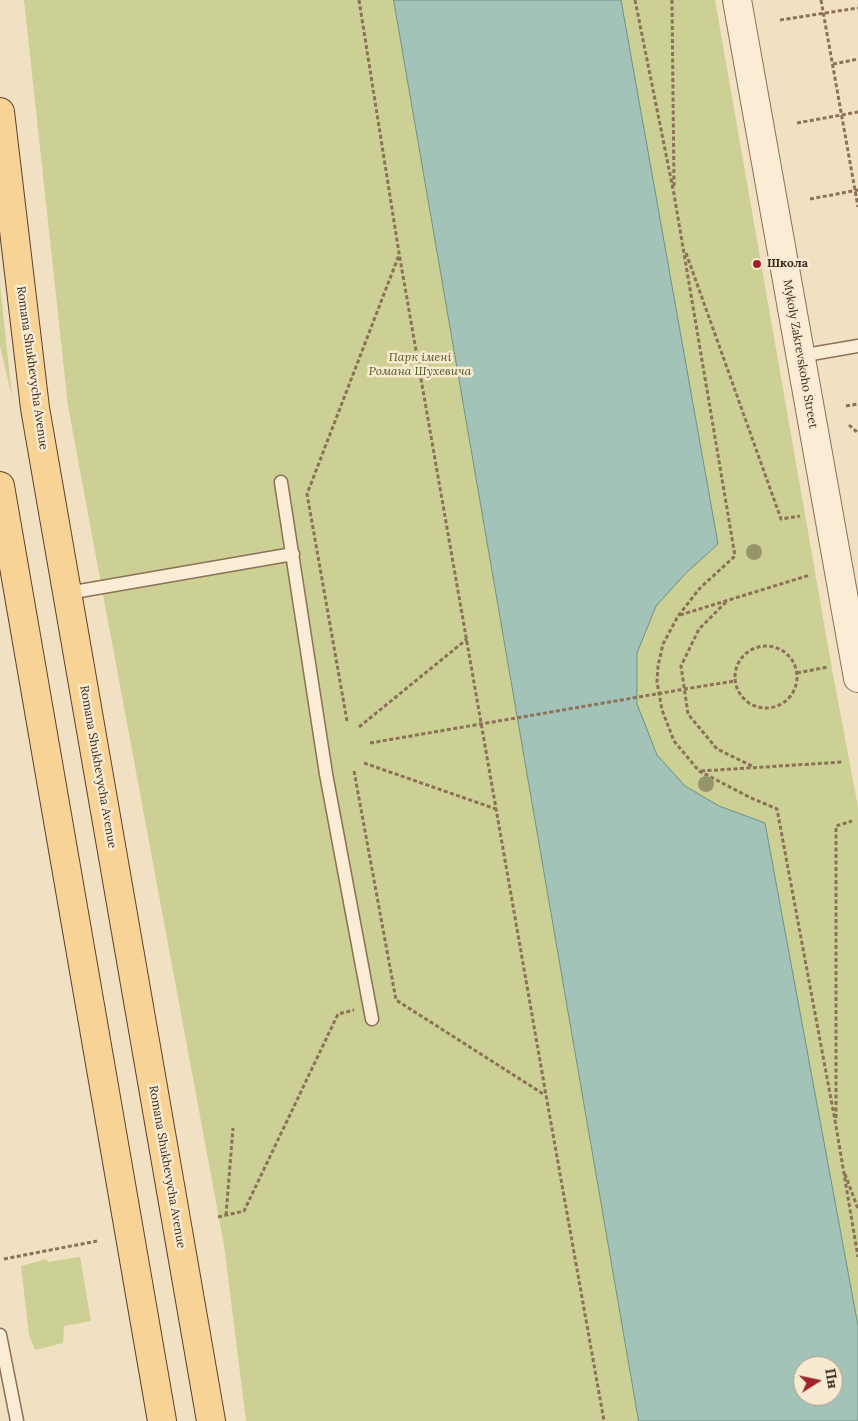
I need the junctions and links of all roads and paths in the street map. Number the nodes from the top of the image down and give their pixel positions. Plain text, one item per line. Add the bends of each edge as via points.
1 (359, 0) edge
2 (635, 0) edge
3 (672, 0) edge
4 (737, 0) edge
5 (821, 0) edge
6 (858, 8) edge
7 (824, 14) junction
8 (780, 20) dead end
9 (858, 59) edge
10 (833, 64) junction
11 (0, 112) edge
12 (858, 112) edge
13 (842, 115) junction
14 (797, 123) dead end
15 (857, 190) edge
16 (674, 194) junction
17 (810, 199) dead end
18 (858, 207) edge
19 (683, 243) junction
20 (399, 253) junction
21 (858, 346) edge
22 (800, 356) junction
23 (858, 404) edge
24 (846, 406) dead end
25 (849, 425) dead end
26 (858, 433) edge
27 (281, 482) dead end
28 (0, 486) edge
29 (800, 516) dead end
30 (293, 554) junction
31 (810, 575) dead end
32 (68, 593) junction
33 (726, 602) junction
34 (678, 616) junction
35 (467, 639) junction
36 (828, 667) dead end
37 (797, 672) junction
38 (858, 676) edge
39 (735, 681) junction
40 (347, 721) dead end
41 (359, 727) dead end
42 (370, 743) dead end
43 (842, 762) dead end
44 (364, 763) dead end
45 (754, 768) junction
46 (354, 771) dead end
47 (699, 771) junction
48 (496, 809) junction
49 (852, 821) dead end
50 (396, 1000) junction
51 (370, 1006) junction
52 (372, 1020) dead end
53 (546, 1096) junction
54 (836, 1126) junction
55 (233, 1128) dead end
56 (842, 1167) junction
57 (858, 1209) edge
58 (226, 1215) junction
59 (218, 1217) dead end
60 (97, 1242) dead end
61 (858, 1258) edge
62 (4, 1259) dead end
63 (0, 1335) edge
64 (17, 1421) edge
65 (162, 1421) edge
66 (211, 1421) edge
67 (604, 1421) edge

1 - 20 path
2 - 16 path
3 - 16 path
4 - 22 street, Mykoly Zakrevskoho Street
5 - 7 path
6 - 7 path
7 - 8 path
7 - 10 path
9 - 10 path
10 - 13 path
11 - 32 main road, Romana Shukhevycha Avenue via 36,408
12 - 13 path
13 - 14 path
13 - 15 path
15 - 17 path
15 - 18 path
16 - 19 path
19 - 29 path via 781,519
19 - 34 path via 735,556 700,588
20 - 35 path
20 - 40 path via 307,494
21 - 22 lane
22 - 38 street, Mykoly Zakrevskoho Street
23 - 24 path
25 - 26 path
27 - 30 lane
28 - 65 main road
30 - 32 lane
30 - 51 lane via 326,774
31 - 33 path
32 - 66 main road, Romana Shukhevycha Avenue
33 - 34 path
33 - 45 path via 699,629 681,666 688,714 717,749
34 - 47 path via 663,644 657,682 662,710 674,741
35 - 41 path
35 - 48 path
36 - 37 path
37 - 39 path via 786,654 767,646 747,653 736,670
37 - 39 path via 797,681 789,699 771,708 747,702
39 - 42 path, bridge
43 - 45 path
44 - 48 path
45 - 47 path
46 - 50 path
47 - 54 path via 777,809
48 - 53 path
49 - 54 path via 836,826
50 - 51 path
50 - 53 path
51 - 52 lane
51 - 58 path via 338,1014 244,1211
53 - 67 path
54 - 56 path
55 - 58 path
56 - 57 path
56 - 61 path
58 - 59 path
60 - 62 path
63 - 64 lane

